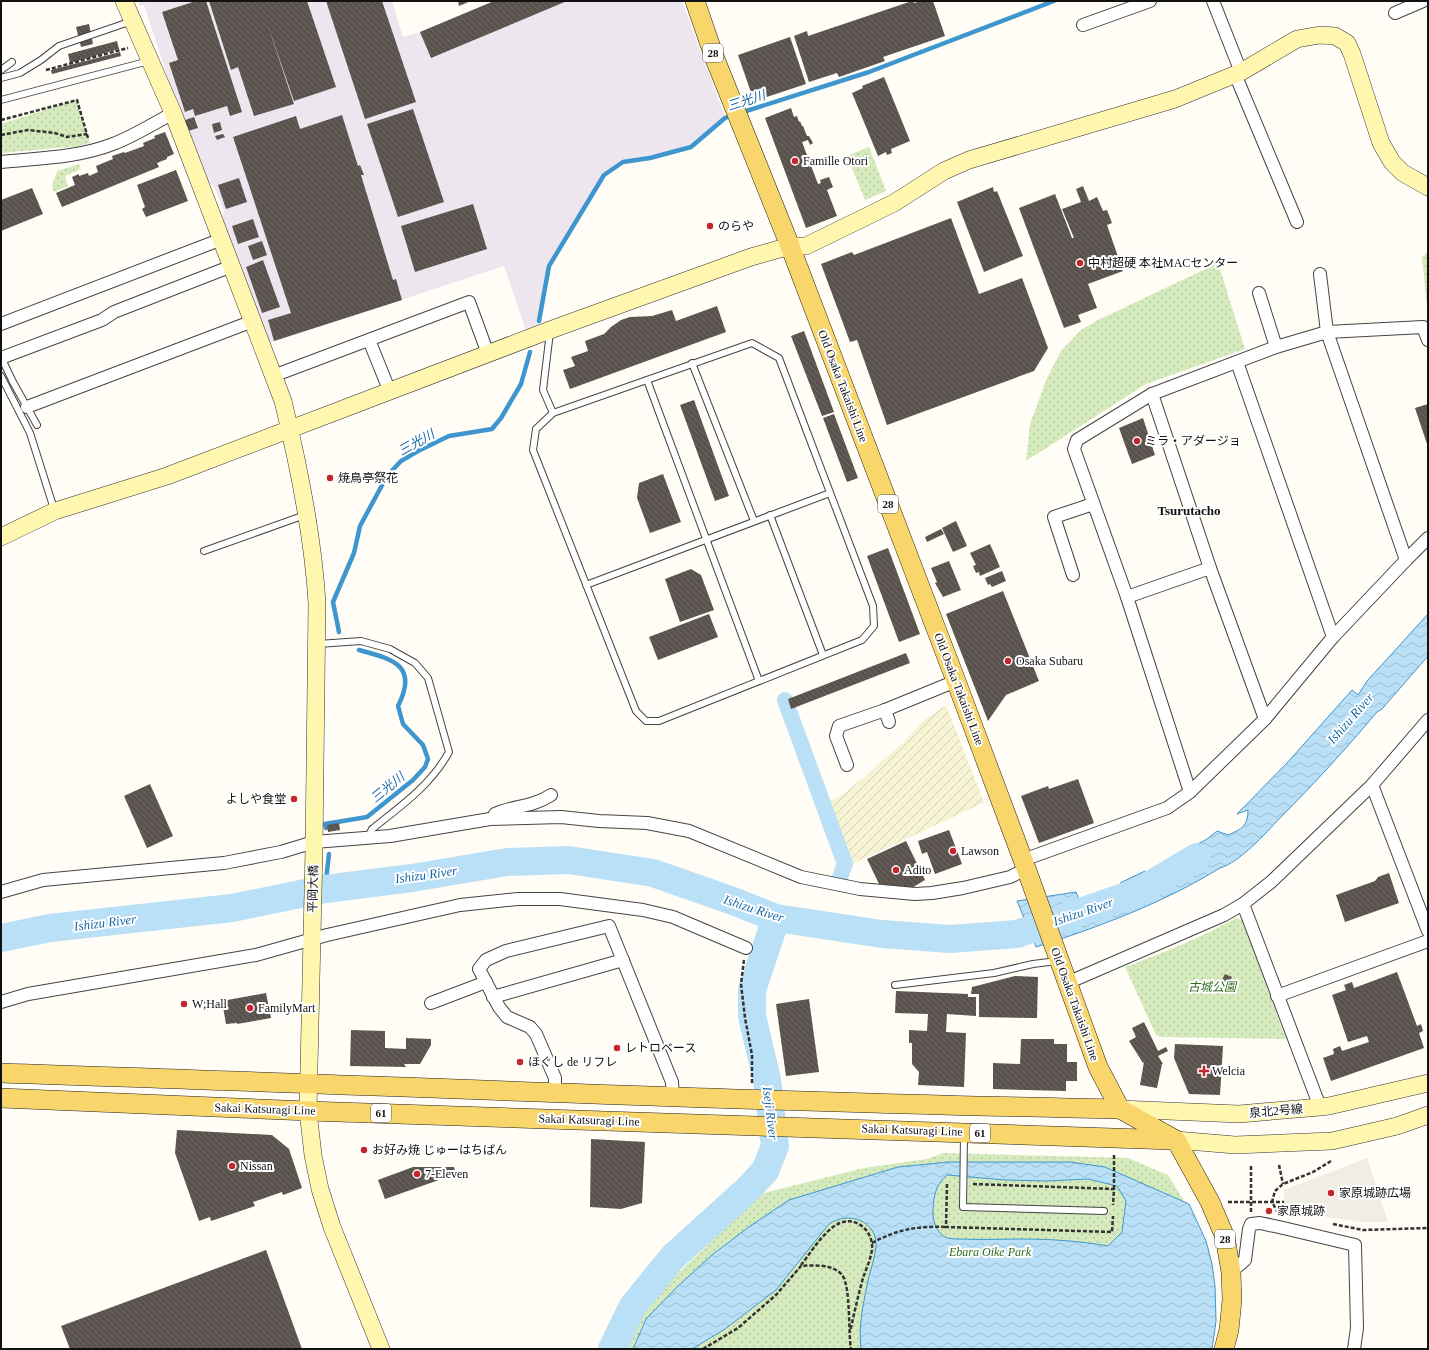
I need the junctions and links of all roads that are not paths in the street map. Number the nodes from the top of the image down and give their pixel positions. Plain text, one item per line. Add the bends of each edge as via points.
1 (124, 1) edge
2 (695, 1) edge
3 (1150, 1) edge
4 (1213, 1) edge
5 (1423, 1) edge
6 (1395, 13) dead end
7 (133, 21) junction
8 (1083, 25) dead end
9 (151, 61) junction
10 (12, 62) dead end
11 (1, 70) edge
12 (1238, 73) junction
13 (1, 78) edge
14 (1, 100) edge
15 (173, 113) junction
16 (1, 162) edge
17 (1428, 187) edge
18 (1296, 222) dead end
19 (222, 239) junction
20 (790, 246) junction
21 (232, 266) junction
22 (1320, 274) dead end
23 (1259, 293) dead end
24 (253, 321) junction
25 (1, 324) edge
26 (550, 330) junction
27 (1327, 332) junction
28 (369, 340) junction
29 (1428, 340) edge
30 (1276, 347) junction
31 (488, 354) junction
32 (1, 358) edge
33 (1237, 362) junction
34 (692, 363) junction
35 (1, 376) edge
36 (273, 376) junction
37 (647, 380) junction
38 (390, 392) junction
39 (1152, 394) junction
40 (27, 406) junction
41 (553, 413) junction
42 (37, 424) dead end
43 (290, 430) junction
44 (830, 492) junction
45 (1093, 504) junction
46 (55, 511) junction
47 (306, 515) junction
48 (770, 515) junction
49 (754, 521) junction
50 (1, 537) edge
51 (1428, 538) edge
52 (706, 539) junction
53 (204, 551) dead end
54 (1406, 560) junction
55 (1210, 568) junction
56 (1073, 575) dead end
57 (586, 584) junction
58 (1127, 597) junction
59 (1333, 637) junction
60 (317, 644) junction
61 (823, 655) junction
62 (759, 681) junction
63 (956, 681) junction
64 (885, 710) junction
65 (1265, 719) junction
66 (1428, 720) edge
67 (889, 722) dead end
68 (847, 765) dead end
69 (1372, 785) junction
70 (1190, 792) junction
71 (552, 795) dead end
72 (490, 819) junction
73 (368, 837) junction
74 (314, 845) junction
75 (1027, 871) junction
76 (1, 892) edge
77 (1243, 904) junction
78 (1428, 930) edge
79 (312, 934) junction
80 (1428, 941) edge
81 (746, 948) road end
82 (1058, 957) junction
83 (623, 960) junction
84 (486, 982) junction
85 (1067, 983) junction
86 (895, 985) dead end
87 (1277, 996) junction
88 (493, 997) junction
89 (1, 1002) edge
90 (431, 1003) dead end
91 (1, 1073) edge
92 (309, 1083) junction
93 (1428, 1083) edge
94 (555, 1093) junction
95 (1, 1098) edge
96 (673, 1098) junction
97 (1320, 1107) junction
98 (1120, 1108) junction
99 (308, 1111) junction
100 (1428, 1115) edge
101 (964, 1132) junction
102 (1176, 1140) junction
103 (1104, 1211) dead end
104 (1231, 1272) junction
105 (381, 1349) edge
106 (1224, 1349) edge
107 (1354, 1349) edge

1 - 7 street, 平岡大橋
2 - 20 main road, Old Osaka Takaishi Line / 28
3 - 8 street
4 - 12 street
5 - 6 street
7 - 9 street, 平岡大橋
7 - 13 lane via 59,46 20,73
9 - 14 lane
9 - 15 street, 平岡大橋
10 - 11 lane
12 - 17 street via 1297,40 1320,35 1335,36 1347,43 1381,143 1392,162 1403,173
12 - 18 street
12 - 20 street via 1175,100 970,160 944,171 894,202 806,246
15 - 16 street via 113,144 92,150 70,156
15 - 19 street, 平岡大橋
19 - 21 street, 平岡大橋
19 - 25 street
20 - 26 street via 750,257
20 - 63 main road, Old Osaka Takaishi Line / 28
21 - 24 street, 平岡大橋
21 - 32 street via 114,312 102,320
22 - 27 street
23 - 30 street
24 - 36 street, 平岡大橋
24 - 40 street
26 - 31 street
26 - 41 lane via 543,390
27 - 29 street via 1423,326
27 - 30 street
27 - 54 street
28 - 31 street via 469,302
28 - 36 street
28 - 38 street
30 - 33 street
31 - 38 street
32 - 40 lane
33 - 39 street
33 - 59 street
34 - 37 lane
34 - 44 lane via 752,343 779,358
34 - 49 lane
35 - 46 lane via 30,433
36 - 43 street, 平岡大橋 via 283,400
37 - 41 lane
37 - 52 lane
38 - 43 street
39 - 45 street via 1077,440 1074,449
39 - 55 street
40 - 42 lane
41 - 57 lane via 536,429 533,450
43 - 46 street via 167,476
43 - 47 street, 平岡大橋
44 - 48 lane
44 - 61 lane via 873,606 874,626 862,640
45 - 56 street via 1054,517
45 - 58 street
46 - 50 street
47 - 53 lane
47 - 60 street, 平岡大橋 via 314,563
48 - 49 lane
48 - 61 lane
49 - 52 lane
51 - 54 street
52 - 57 lane
52 - 62 lane
54 - 59 street
55 - 58 street
55 - 65 street
57 - 62 lane via 636,712 646,721 659,721
58 - 70 street
59 - 65 street
60 - 73 lane via 360,640 390,649 415,663 428,678 449,752 425,786 372,829
60 - 74 street, 平岡大橋
61 - 62 lane
63 - 64 street
63 - 75 main road, Old Osaka Takaishi Line / 28
64 - 67 street
64 - 68 street via 839,726 836,736
65 - 70 street
66 - 69 street
69 - 77 street via 1271,882
69 - 78 street
70 - 75 street via 1167,808
71 - 72 street via 527,806 496,813
72 - 73 street via 390,836
72 - 75 street via 561,817 647,823 689,831 801,876 860,889 932,893 963,888
73 - 74 street
74 - 76 street via 224,863 43,880
74 - 79 street, 平岡大橋
75 - 82 main road, Old Osaka Takaishi Line / 28
77 - 85 street via 1224,915
77 - 87 street
79 - 81 street via 460,905 518,899 560,899 643,910 673,917
79 - 89 street via 256,955 28,994
79 - 92 street, 平岡大橋
80 - 87 street
82 - 85 main road, Old Osaka Takaishi Line / 28
82 - 86 lane via 994,973
83 - 84 street via 609,926 506,951 486,960 479,969
83 - 88 street
83 - 96 street via 672,1082
84 - 88 street
84 - 90 street
85 - 98 main road, Old Osaka Takaishi Line / 28 via 1098,1067
87 - 97 street
88 - 94 street via 507,1017 530,1027 536,1034 555,1078
91 - 92 main road, 61
92 - 94 main road, 61
92 - 99 street, 平岡大橋
93 - 97 street, 泉北2号線
94 - 96 main road, 61
95 - 99 main road, Sakai Katsuragi Line / 61
96 - 98 main road, 61 via 756,1092 782,1101
97 - 98 street, 泉北2号線 via 1239,1114
98 - 102 main road
99 - 101 main road, Sakai Katsuragi Line / 61
99 - 105 street, 平岡大橋 via 320,1189 332,1227
100 - 102 street via 1397,1126 1332,1141 1235,1145
101 - 102 main road, Sakai Katsuragi Line / 61
101 - 103 lane via 963,1207
102 - 104 main road, 28 via 1210,1202 1225,1237
104 - 106 main road, 28 via 1232,1300
104 - 107 street via 1245,1260 1251,1224 1279,1227 1355,1245 1357,1328

